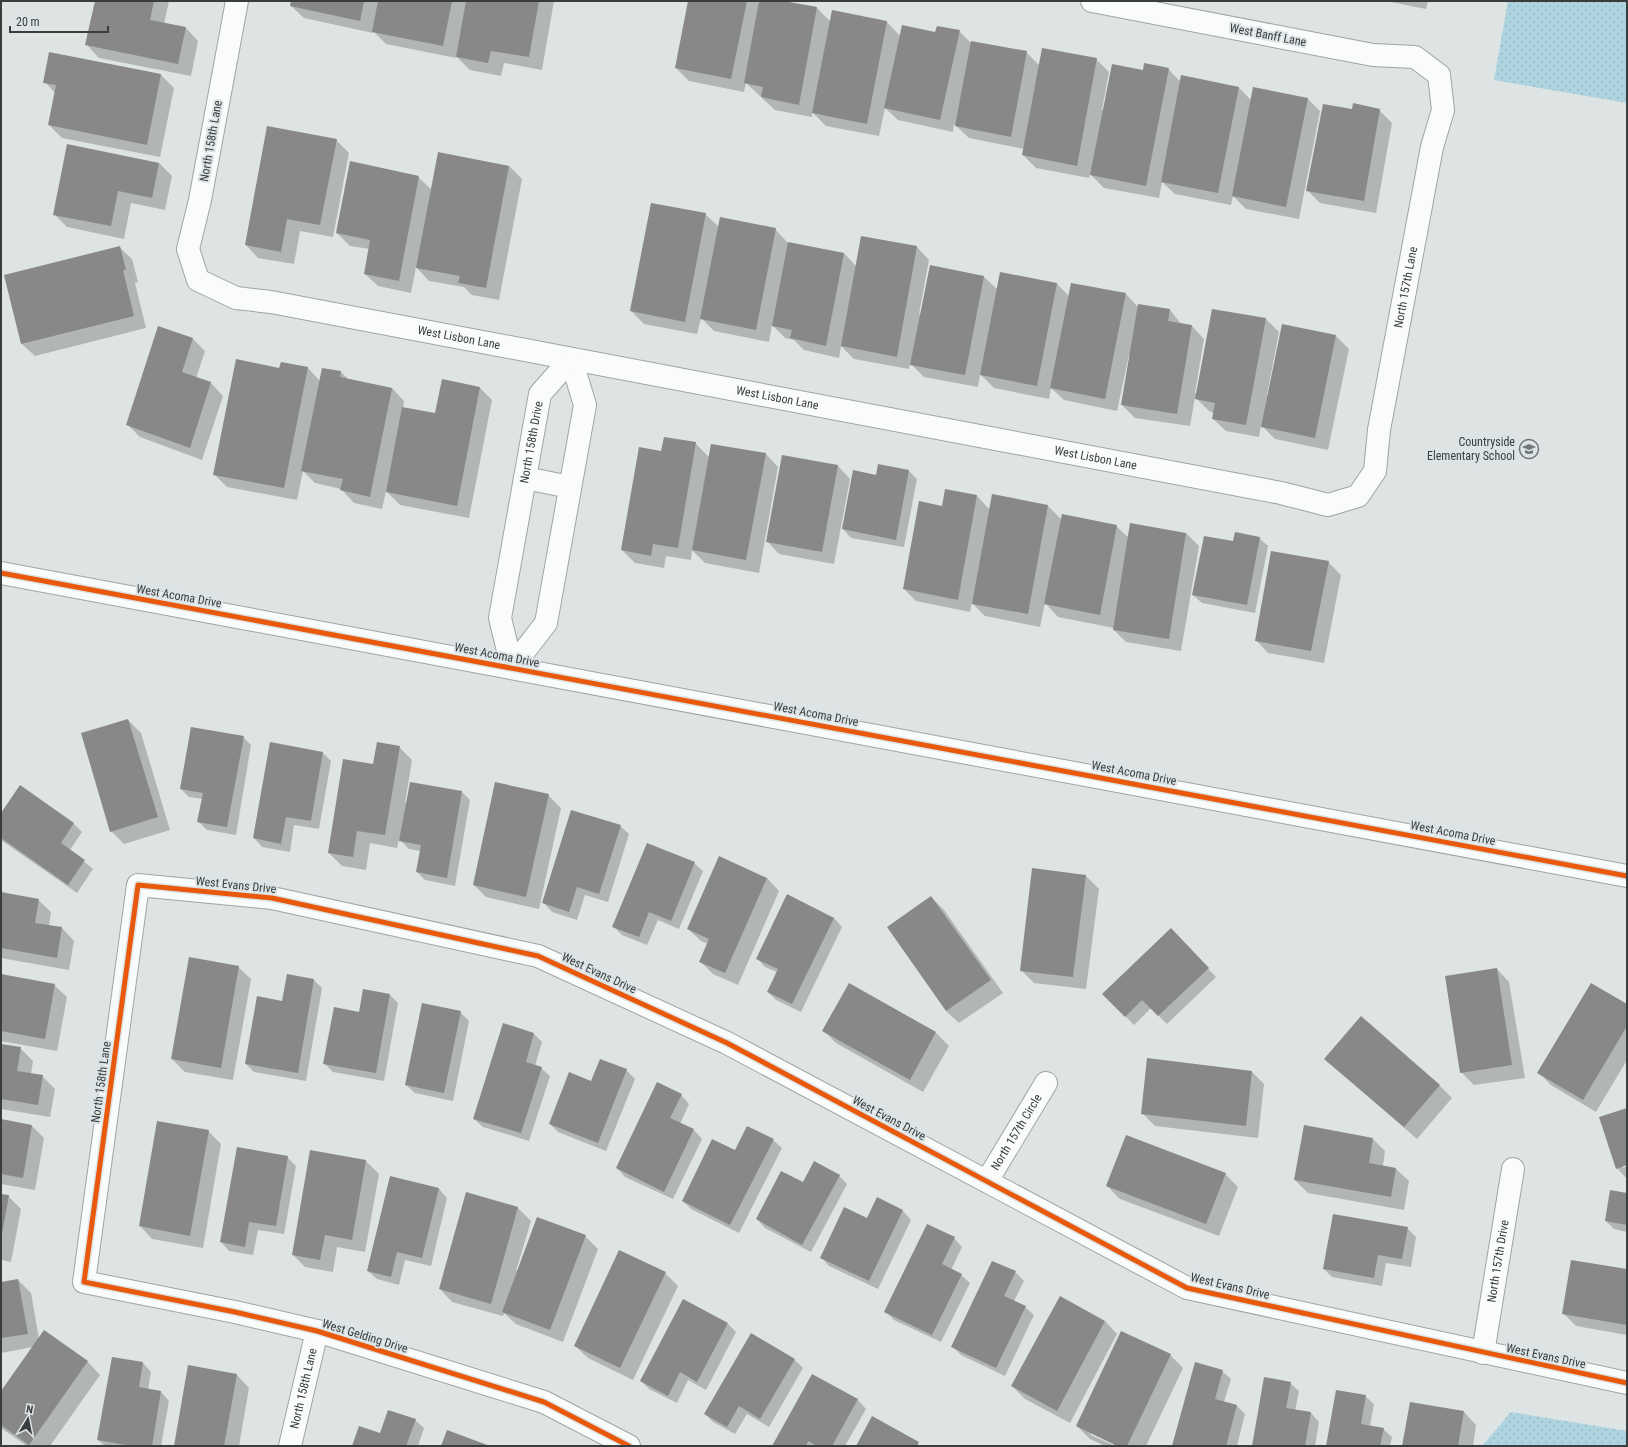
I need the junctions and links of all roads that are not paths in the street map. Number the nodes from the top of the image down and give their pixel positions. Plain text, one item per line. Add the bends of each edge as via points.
1 (237, 1) edge
2 (1092, 1) edge
3 (1439, 75) joint
4 (198, 280) joint
5 (570, 359) junction
6 (525, 478) junction
7 (570, 487) junction
8 (1358, 496) joint
9 (1, 573) edge
10 (512, 667) junction
11 (1627, 876) edge
12 (138, 885) joint
13 (1046, 1083) dead end
14 (1513, 1169) dead end
15 (986, 1181) junction
16 (84, 1282) joint
17 (317, 1331) junction
18 (1483, 1353) junction
19 (1627, 1383) edge
20 (290, 1446) edge
21 (629, 1446) edge

1 - 4 street, North 158th Lane via 200,200 188,250
2 - 3 street, West Banff Lane via 1373,55 1414,57
3 - 8 street, North 157th Lane via 1443,110 1431,155 1379,430 1375,471
4 - 5 street, West Lisbon Lane via 236,298 271,302
5 - 6 street, North 158th Drive via 540,394
5 - 7 street via 585,405
5 - 8 street, West Lisbon Lane via 1281,493 1328,505
6 - 7 street
6 - 10 street, North 158th Drive via 500,618
7 - 10 street via 546,623
9 - 10 street, West Acoma Drive
10 - 11 street, West Acoma Drive
12 - 15 street, West Evans Drive via 272,898 538,956 727,1043
12 - 16 street, North 158th Lane
13 - 15 street, North 157th Circle
14 - 18 street, North 157th Drive
15 - 18 street, West Evans Drive via 1187,1288
16 - 17 street, West Gelding Drive
17 - 20 street, North 158th Lane
17 - 21 street, West Gelding Drive via 544,1402
18 - 19 street, West Evans Drive

